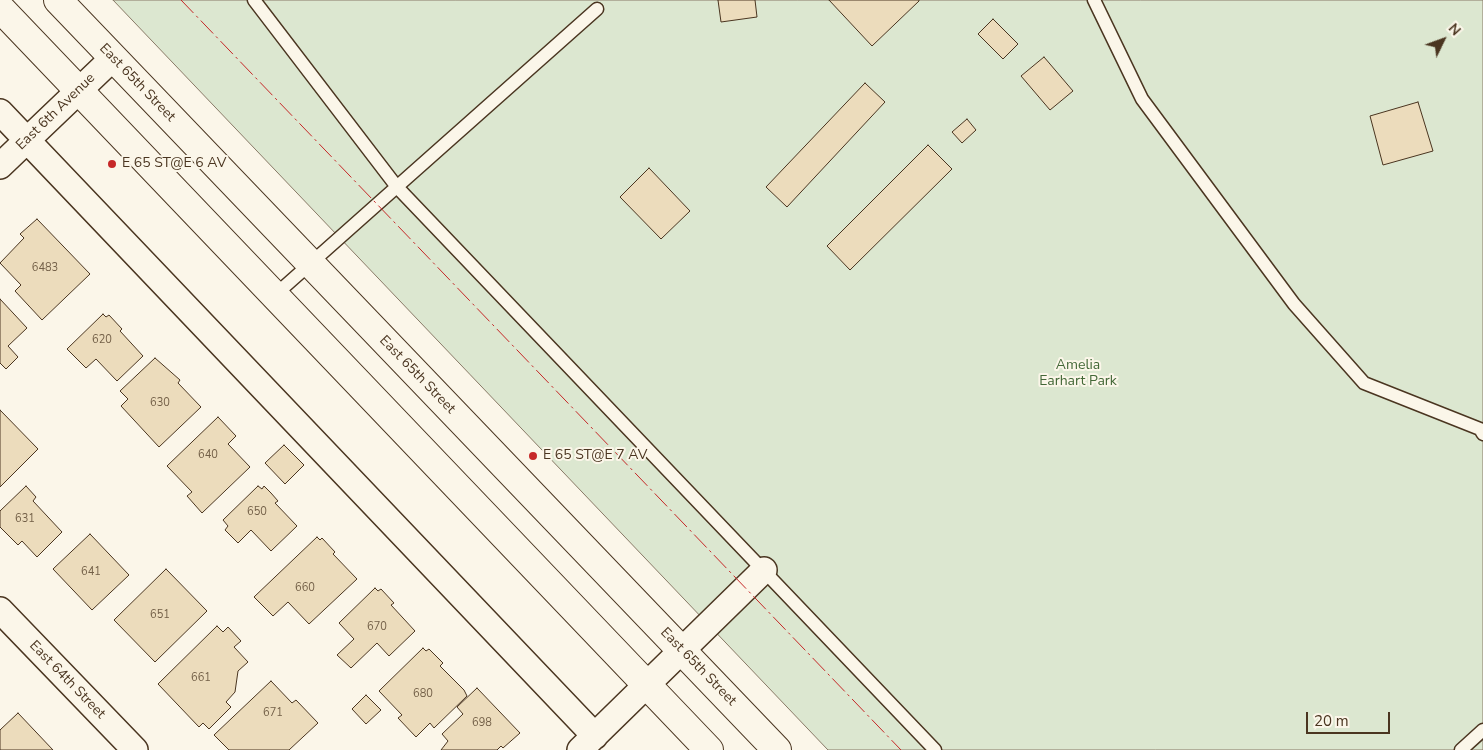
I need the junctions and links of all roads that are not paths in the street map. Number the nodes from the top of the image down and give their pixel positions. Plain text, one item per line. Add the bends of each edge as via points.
1 (58, 0) edge
2 (254, 0) edge
3 (1094, 0) edge
4 (0, 8) edge
5 (597, 9) dead end
6 (113, 58) junction
7 (78, 90) junction
8 (0, 112) edge
9 (27, 140) junction
10 (0, 166) edge
11 (397, 187) junction
12 (310, 263) junction
13 (274, 295) junction
14 (1483, 434) edge
15 (764, 570) junction
16 (0, 610) edge
17 (682, 651) junction
18 (647, 685) junction
19 (1483, 730) edge
20 (587, 743) edge
21 (135, 750) edge
22 (709, 750) edge
23 (777, 750) edge
24 (935, 750) edge
25 (1461, 750) edge

1 - 6 main road, East 65th Street
2 - 11 lane
3 - 14 lane via 1142,99 1294,304 1332,347 1364,382 1480,429
4 - 7 main road
5 - 11 lane
6 - 7 street, East 6th Avenue
6 - 12 main road, East 65th Street
7 - 9 street, East 6th Avenue
7 - 13 main road
8 - 9 street
9 - 10 street, East 6th Avenue
9 - 20 street
11 - 12 lane
11 - 15 lane
12 - 13 lane
12 - 17 main road, East 65th Street
13 - 18 main road
15 - 17 street
15 - 24 lane
16 - 21 street, East 64th Street
17 - 18 street
17 - 23 main road, East 65th Street
18 - 20 street
18 - 22 main road
19 - 25 lane

